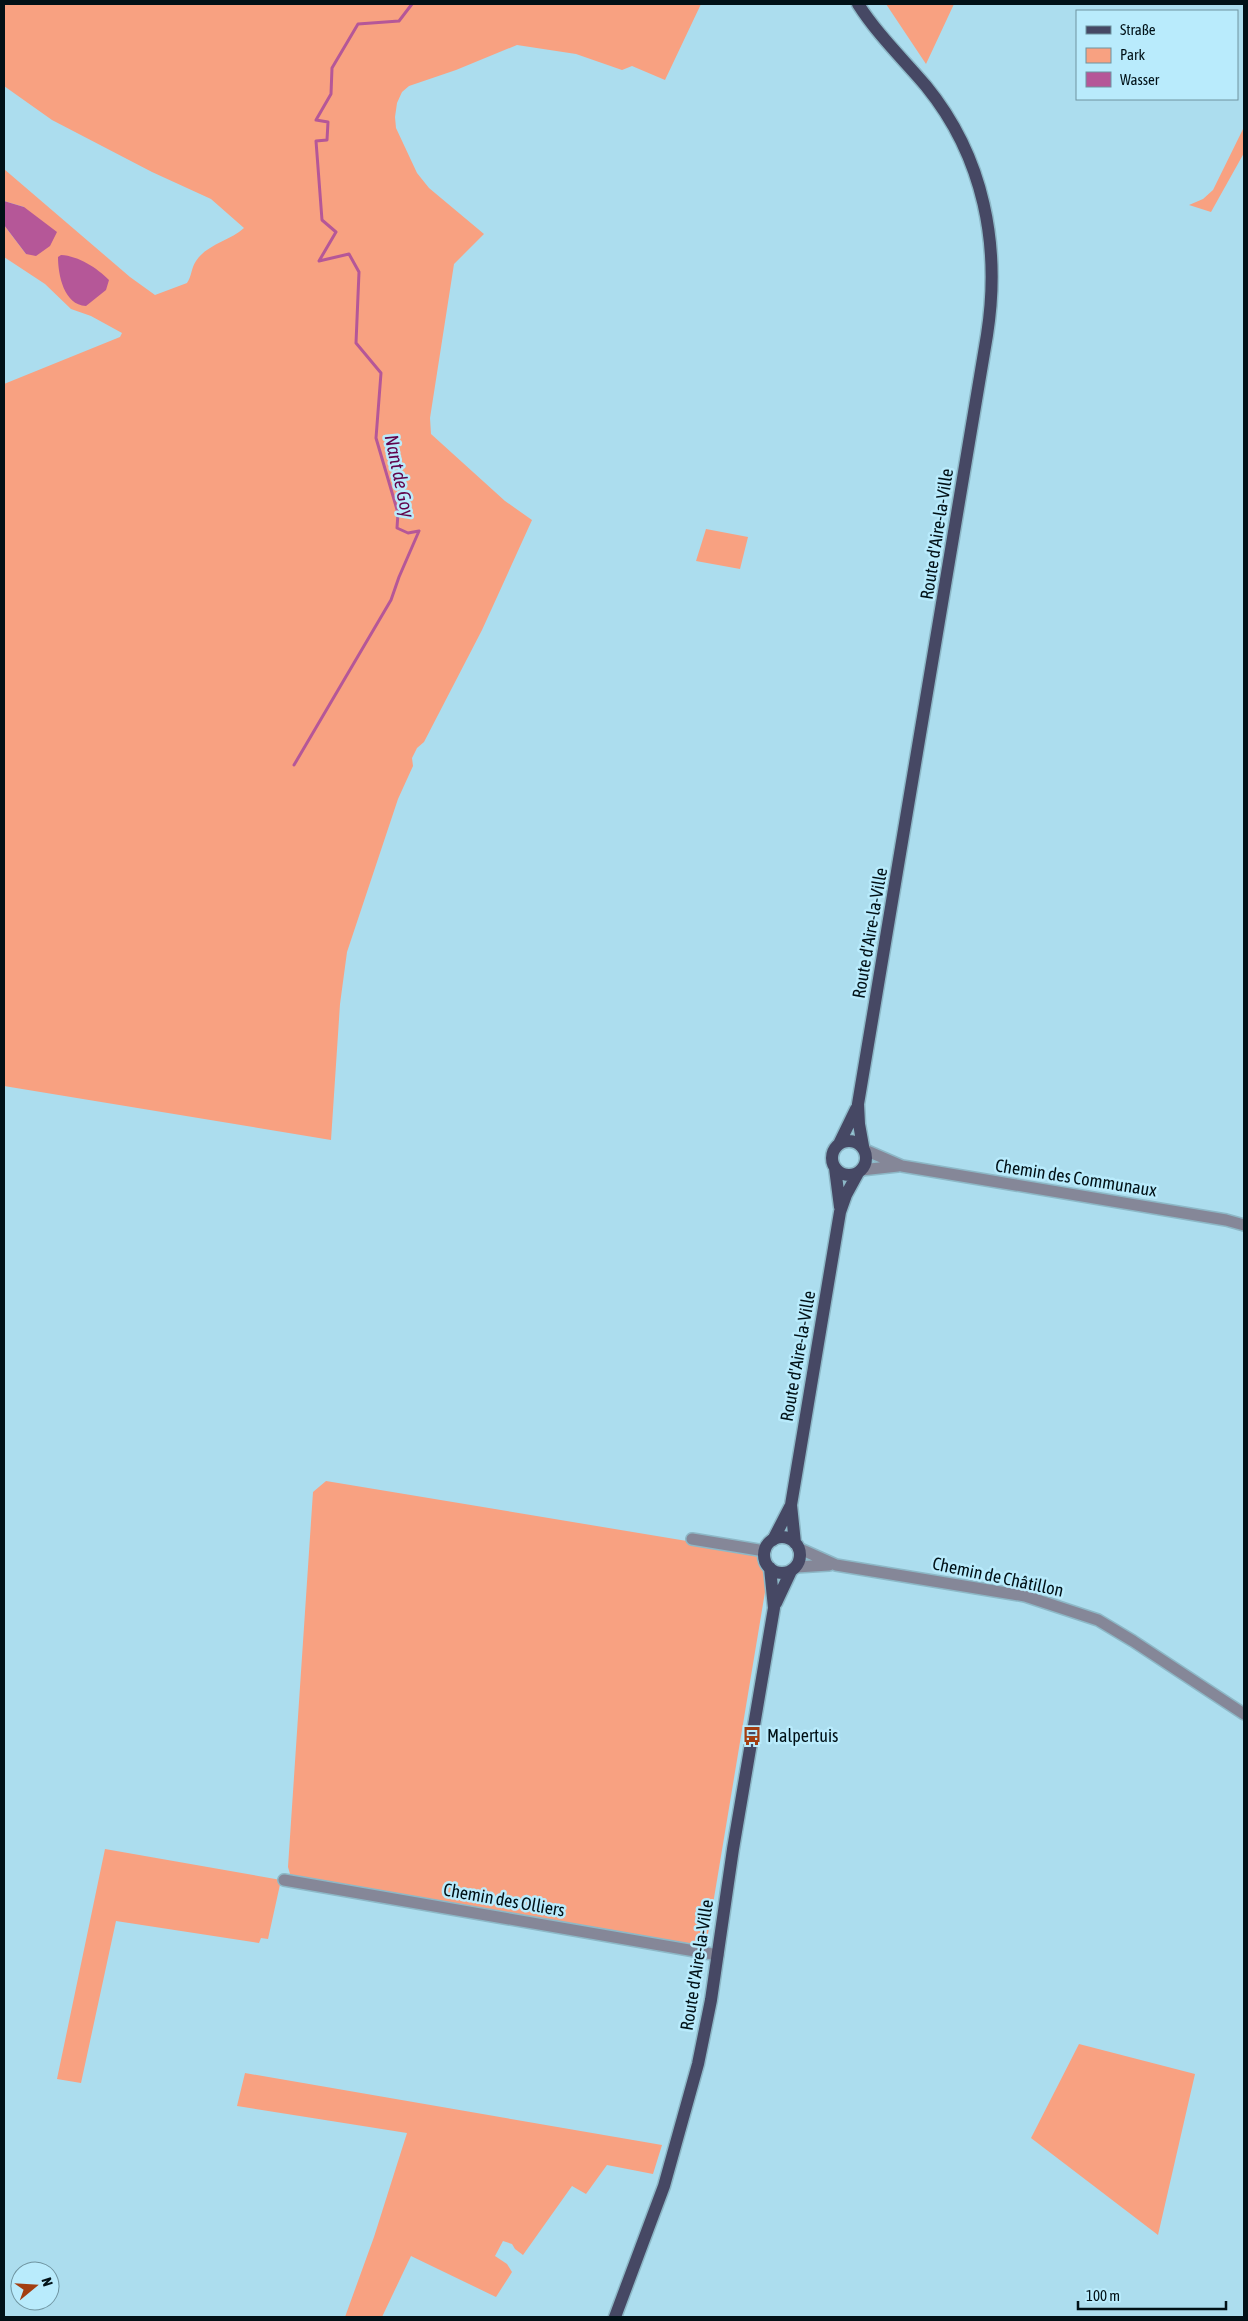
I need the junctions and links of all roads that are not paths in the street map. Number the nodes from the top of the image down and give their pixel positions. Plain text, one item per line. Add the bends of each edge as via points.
1 (858, 4) edge
2 (858, 1104) junction
3 (839, 1144) junction
4 (864, 1148) junction
5 (902, 1166) junction
6 (835, 1168) junction
7 (860, 1172) junction
8 (840, 1212) junction
9 (1244, 1226) edge
10 (791, 1505) junction
11 (692, 1539) dead end
12 (773, 1540) junction
13 (797, 1545) junction
14 (765, 1551) junction
15 (836, 1564) junction
16 (770, 1568) junction
17 (793, 1569) junction
18 (774, 1608) junction
19 (1244, 1714) edge
20 (284, 1880) dead end
21 (718, 1955) junction
22 (615, 2317) edge

1 - 2 main road, Route d'Aire-la-Ville via 927,87 967,152 984,203 993,272 986,345
2 - 3 main road, Route d'Aire-la-Ville
2 - 4 main road, Route d'Aire-la-Ville via 858,1124
3 - 4 main road via 851,1140
3 - 6 main road via 832,1156
4 - 5 street, Chemin des Communaux
4 - 7 main road via 867,1159
5 - 7 street, Chemin des Communaux
5 - 9 street, Chemin des Communaux via 1226,1220
6 - 7 main road via 846,1175
6 - 8 main road, Route d'Aire-la-Ville
7 - 8 main road, Route d'Aire-la-Ville
8 - 10 main road, Route d'Aire-la-Ville
10 - 12 main road, Route d'Aire-la-Ville
10 - 13 main road, Route d'Aire-la-Ville
11 - 14 street
12 - 13 main road via 787,1538
12 - 14 main road
13 - 15 street, Chemin de Châtillon
13 - 17 main road via 800,1558
14 - 16 main road
15 - 17 street, Chemin de Châtillon
15 - 19 street, Chemin de Châtillon via 1025,1596 1061,1606 1098,1620 1133,1640
16 - 17 main road via 780,1573
16 - 18 main road, Route d'Aire-la-Ville
17 - 18 main road, Route d'Aire-la-Ville
18 - 21 main road, Route d'Aire-la-Ville
20 - 21 street, Chemin des Olliers
21 - 22 main road, Route d'Aire-la-Ville via 700,2055 675,2152

